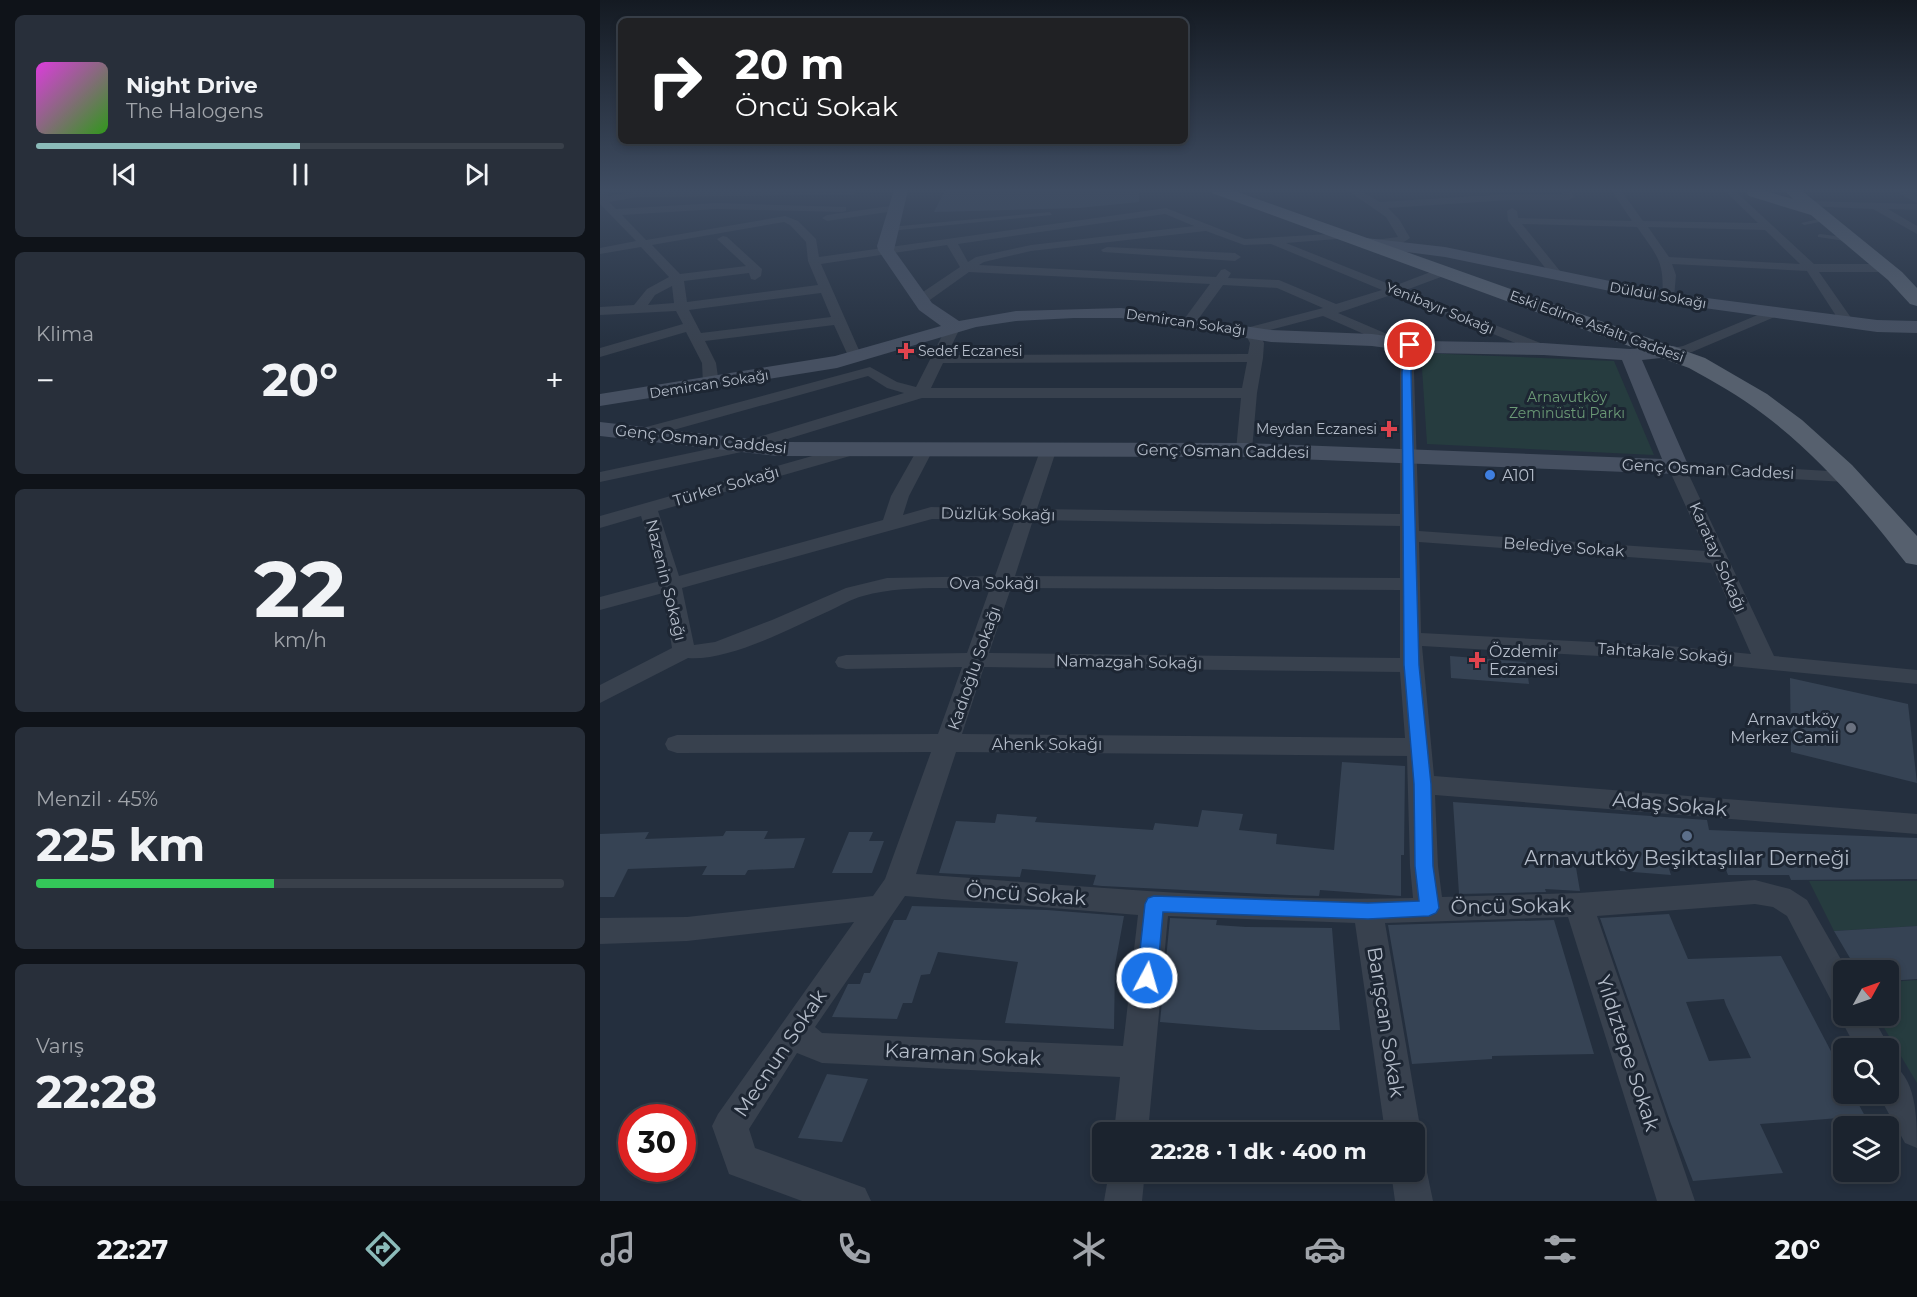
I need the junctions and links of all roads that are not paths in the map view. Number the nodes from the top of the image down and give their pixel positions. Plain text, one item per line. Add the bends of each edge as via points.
1 (656, 246) edge
2 (664, 246) edge
3 (731, 246) edge
4 (813, 246) edge
5 (885, 246) edge
6 (925, 246) edge
7 (953, 246) edge
8 (1055, 246) edge
9 (1242, 246) edge
10 (1285, 246) edge
11 (1373, 246) edge
12 (1401, 246) edge
13 (1533, 246) edge
14 (1655, 246) edge
15 (1788, 246) edge
16 (1859, 246) edge
17 (1047, 247) junction
18 (648, 248) junction
19 (600, 251) edge
20 (887, 252) junction
21 (1235, 257) junction
22 (1665, 260) junction
23 (814, 261) junction
24 (966, 268) junction
25 (1811, 268) junction
26 (1886, 268) junction
27 (756, 269) junction
28 (1445, 272) junction
29 (1558, 276) junction
30 (677, 278) junction
31 (1221, 281) junction
32 (827, 288) junction
33 (1398, 290) junction
34 (752, 298) junction
35 (1668, 298) junction
36 (922, 299) junction
37 (1917, 300) edge
38 (681, 307) junction
39 (637, 310) junction
40 (1331, 311) junction
41 (600, 312) edge
42 (1772, 313) junction
43 (840, 320) junction
44 (1189, 322) junction
45 (1847, 322) junction
46 (954, 326) junction
47 (1917, 327) edge
48 (1251, 331) junction
49 (694, 332) junction
50 (1403, 344) junction
51 (1543, 349) junction
52 (1673, 352) junction
53 (600, 353) edge
54 (1630, 355) junction
55 (855, 357) junction
56 (1256, 358) junction
57 (936, 359) junction
58 (711, 384) junction
59 (921, 393) junction
60 (1249, 393) junction
61 (600, 400) edge
62 (600, 429) edge
63 (641, 434) junction
64 (745, 446) junction
65 (851, 450) junction
66 (925, 450) junction
67 (1244, 450) junction
68 (1048, 451) junction
69 (1408, 456) junction
70 (1677, 467) junction
71 (600, 477) edge
72 (1846, 477) junction
73 (648, 509) junction
74 (1026, 516) junction
75 (600, 522) edge
76 (891, 524) junction
77 (1408, 528) junction
78 (1917, 556) edge
79 (1719, 558) junction
80 (1004, 582) junction
81 (671, 584) junction
82 (1411, 584) junction
83 (600, 604) edge
84 (1411, 639) junction
85 (684, 651) junction
86 (975, 660) junction
87 (1765, 660) junction
88 (846, 662) dead end
89 (1411, 665) junction
90 (1917, 677) edge
91 (600, 695) edge
92 (948, 743) junction
93 (677, 744) dead end
94 (1418, 747) junction
95 (1422, 784) junction
96 (1917, 824) edge
97 (890, 895) junction
98 (1154, 904) junction
99 (1579, 905) junction
100 (1429, 908) junction
101 (1368, 911) junction
102 (600, 931) edge
103 (1833, 974) edge
104 (794, 1030) junction
105 (1139, 1062) junction
106 (1899, 1098) edge
107 (1132, 1122) edge
108 (1401, 1122) edge
109 (1917, 1131) edge
110 (1126, 1182) edge
111 (1411, 1182) edge
112 (852, 1201) edge
113 (1123, 1201) edge
114 (1414, 1201) edge
115 (1676, 1201) edge

1 - 18 street
2 - 18 street
3 - 27 street
4 - 23 street
5 - 20 street
6 - 20 street
7 - 24 street
8 - 17 street
9 - 21 street
10 - 33 street, Yenibayır Sokağı
11 - 28 main road, Eski Edirne Asfaltı Caddesi
12 - 29 street, Düldül Sokağı
13 - 29 street
14 - 22 street
15 - 25 street
16 - 26 main road
17 - 21 street
17 - 24 street via 980,259
18 - 19 street
18 - 30 street
20 - 23 street
20 - 36 street
21 - 31 street
22 - 25 street
22 - 35 street via 1670,275
23 - 32 street
24 - 31 street
24 - 36 street
25 - 26 street
25 - 45 street
26 - 37 main road
27 - 30 street
27 - 34 street
28 - 33 street
28 - 52 main road, Eski Edirne Asfaltı Caddesi
29 - 35 street, Düldül Sokağı
30 - 38 street
30 - 39 street via 651,291
31 - 40 street via 1279,284
31 - 44 street
32 - 34 street
32 - 43 street
33 - 40 street
33 - 51 street, Yenibayır Sokağı
34 - 38 street
35 - 42 street, Düldül Sokağı
36 - 46 street via 934,314
38 - 39 street
38 - 49 street
39 - 41 street
40 - 48 street
40 - 50 street
42 - 45 street, Düldül Sokağı
42 - 52 street, Demircan Sokağı
43 - 49 street
43 - 55 street
44 - 46 street, Demircan Sokağı via 1098,313 993,318
44 - 48 street, Demircan Sokağı
45 - 47 street, Düldül Sokağı
46 - 55 street, Demircan Sokağı
46 - 57 street
48 - 50 street, Demircan Sokağı via 1285,338
48 - 56 street via 1257,343
49 - 53 street
49 - 58 street via 709,363
50 - 51 street, Demircan Sokağı
50 - 69 street
51 - 54 street, Demircan Sokağı
52 - 54 street, Demircan Sokağı
52 - 72 main road, Eski Edirne Asfaltı Caddesi via 1733,382 1774,410
54 - 70 street, Karatay Sokağı
55 - 58 street, Demircan Sokağı
56 - 57 street
56 - 60 street
57 - 59 street
58 - 61 street, Demircan Sokağı
59 - 60 street
59 - 63 street via 892,385 870,371
59 - 64 street
60 - 67 street
62 - 63 street, Genç Osman Caddesi
63 - 64 street, Genç Osman Caddesi
64 - 65 street, Genç Osman Caddesi
64 - 71 street
65 - 66 street, Genç Osman Caddesi
65 - 73 street, Türker Sokağı
66 - 68 street, Genç Osman Caddesi
66 - 76 street via 900,496
67 - 68 street, Genç Osman Caddesi
67 - 69 street, Genç Osman Caddesi
68 - 74 street, Kadıoğlu Sokağı
69 - 70 street, Genç Osman Caddesi
69 - 77 street
70 - 72 street, Genç Osman Caddesi
70 - 79 street, Karatay Sokağı
72 - 78 main road, Eski Edirne Asfaltı Caddesi
73 - 75 street, Türker Sokağı
73 - 81 street, Nazenin Sokağı
74 - 76 street, Düzlük Sokağı via 931,513
74 - 77 street, Düzlük Sokağı
74 - 80 street, Kadıoğlu Sokağı
76 - 81 street, Düzlük Sokağı
77 - 79 street, Belediye Sokak
77 - 82 street
79 - 87 street, Karatay Sokağı
80 - 82 street, Ova Sokağı
80 - 85 street, Ova Sokağı via 868,587 745,639 700,652
80 - 86 street, Kadıoğlu Sokağı
81 - 83 street, Düzlük Sokağı
81 - 85 street, Nazenin Sokağı
82 - 84 street
84 - 87 street, Tahtakale Sokağı
84 - 89 street
85 - 91 street, Ova Sokağı
86 - 88 street, Namazgah Sokağı
86 - 89 street, Namazgah Sokağı
86 - 92 street, Kadıoğlu Sokağı
87 - 90 street, Tahtakale Sokağı
89 - 94 street
92 - 93 street, Ahenk Sokağı
92 - 94 street, Ahenk Sokağı
92 - 97 street, Kadıoğlu Sokağı
94 - 95 street
95 - 96 street, Adaş Sokak
95 - 100 street
97 - 98 street, Öncü Sokak
97 - 102 street, Öncü Sokak via 687,929
97 - 104 street, Mecnun Sokak
98 - 101 street, Öncü Sokak
98 - 105 street
99 - 100 street, Öncü Sokak
99 - 103 street, Öncü Sokak via 1755,892 1780,897 1797,908
99 - 115 street, Yıldıztepe Sokak
100 - 101 street, Öncü Sokak
101 - 108 street, Barışcan Sokak
104 - 105 street, Karaman Sokak via 822,1048
104 - 112 street, Mecnun Sokak via 730,1126 742,1161
105 - 107 street
106 - 109 street
110 - 113 street
111 - 114 street

